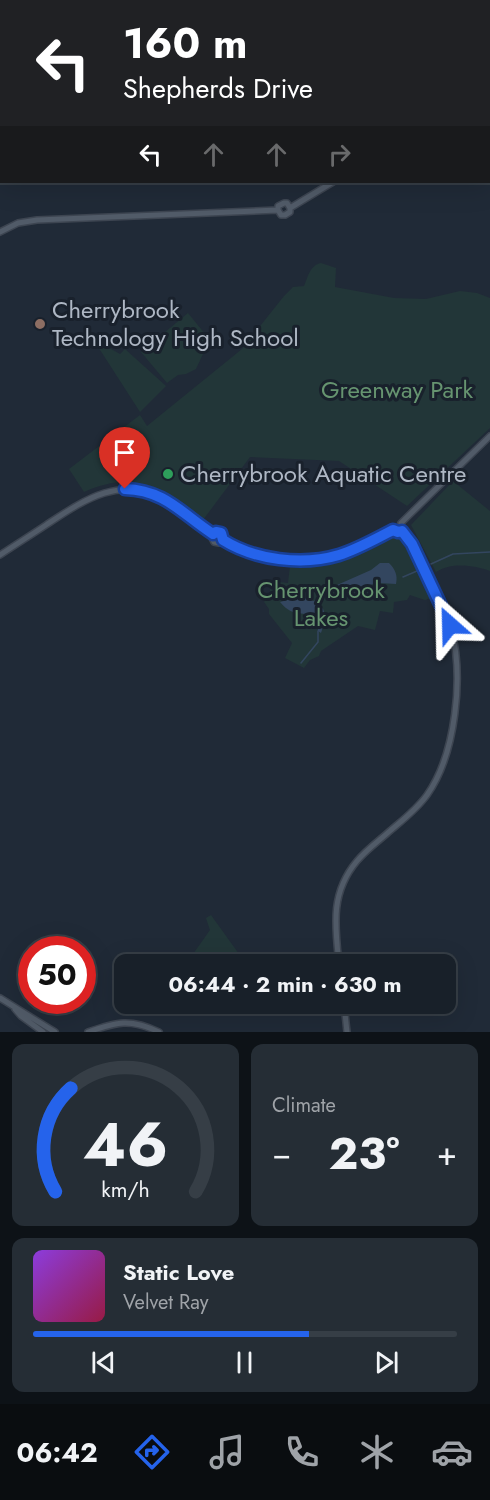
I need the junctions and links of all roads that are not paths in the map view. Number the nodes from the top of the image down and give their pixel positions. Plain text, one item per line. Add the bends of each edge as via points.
1 (331, 183) edge
2 (0, 232) edge
3 (490, 436) edge
4 (401, 523) junction
5 (393, 530) junction
6 (402, 531) junction
7 (0, 555) edge
8 (338, 954) edge
9 (0, 998) edge
10 (14, 1008) junction
11 (345, 1014) edge
12 (43, 1032) edge
13 (55, 1032) edge
14 (91, 1032) edge
15 (159, 1032) edge
16 (347, 1032) edge

1 - 2 main road via 285,215 278,210 37,220
3 - 4 main road
4 - 5 main road via 394,523
4 - 6 main road
5 - 6 main road
5 - 7 main road via 335,556 282,559 254,554 223,540 221,533 213,534 158,495 134,489 112,490 84,501
6 - 8 main road via 412,544 452,633 458,681 451,736 441,770 426,796 366,852 346,877 335,914
9 - 10 main road
10 - 12 main road
10 - 13 main road
11 - 16 main road
14 - 15 main road via 124,1022

